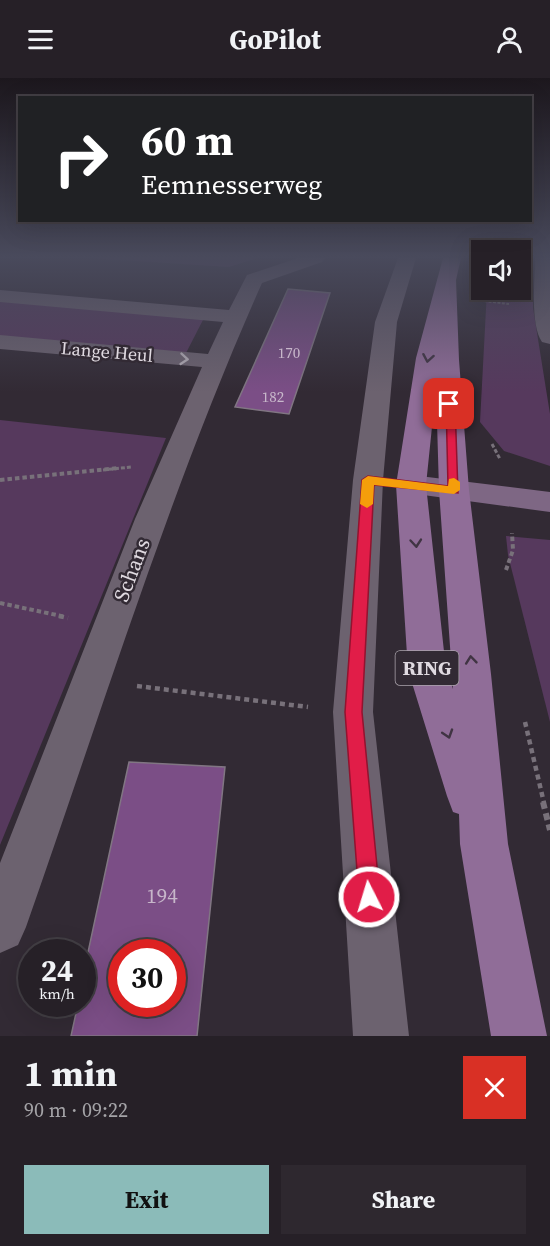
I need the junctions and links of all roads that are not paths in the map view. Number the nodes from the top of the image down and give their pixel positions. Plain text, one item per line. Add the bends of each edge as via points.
1 (79, 303) edge
2 (242, 303) edge
3 (392, 303) edge
4 (441, 303) edge
5 (448, 303) edge
6 (547, 303) edge
7 (236, 316) junction
8 (549, 327) edge
9 (0, 342) edge
10 (213, 362) junction
11 (368, 480) junction
12 (411, 485) junction
13 (454, 490) junction
14 (550, 502) edge
15 (484, 844) junction
16 (0, 924) edge
17 (381, 1036) edge
18 (519, 1036) edge

1 - 7 street
2 - 7 street, Schans
3 - 11 street via 386,322
4 -> 12 main road, RING via 428,358
5 - 13 main road, RING via 447,360
6 - 8 street
7 - 10 street, Schans
9 -> 10 street, Lange Heul
10 - 16 street, Schans
11 - 12 street
11 - 17 street via 353,712
12 - 13 street
12 -> 15 main road, RING via 427,669
13 - 14 street
15 -> 13 main road, RING
15 - 18 main road, RING

